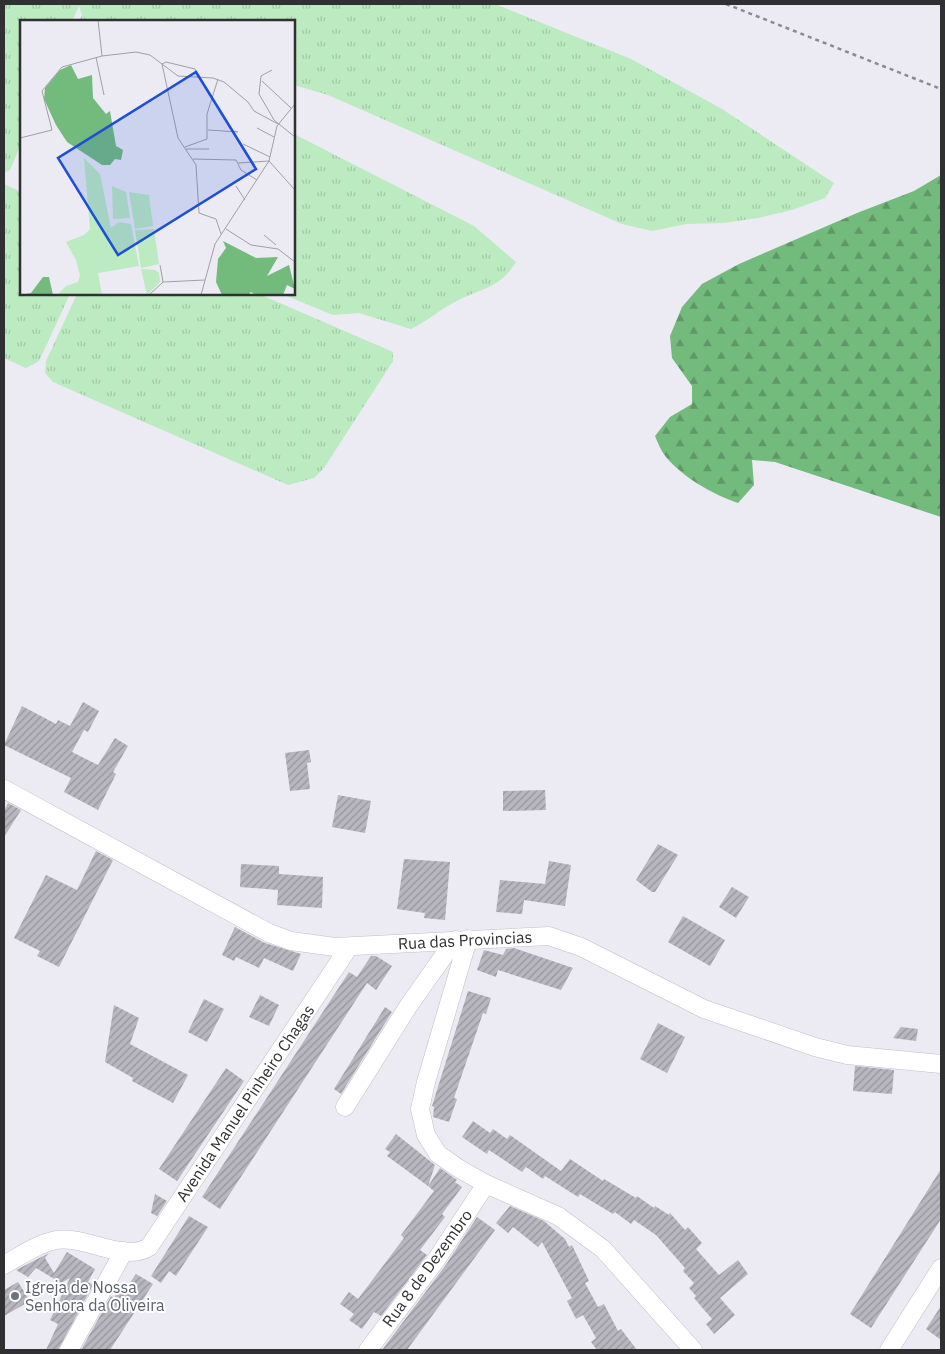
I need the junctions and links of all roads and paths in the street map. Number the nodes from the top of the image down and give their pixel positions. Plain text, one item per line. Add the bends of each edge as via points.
1 (726, 4) edge
2 (941, 89) edge
3 (4, 789) edge
4 (461, 940) junction
5 (349, 947) junction
6 (941, 1064) edge
7 (344, 1107) dead end
8 (486, 1184) junction
9 (129, 1252) junction
10 (4, 1265) edge
11 (941, 1268) edge
12 (896, 1349) edge
13 (69, 1350) edge
14 (368, 1350) edge
15 (693, 1350) edge

1 - 2 path
3 - 5 street, Rua das Provincias via 269,933 323,947
4 - 5 street, Rua das Provincias
4 - 6 street, Rua das Provincias via 530,935 561,938 704,1009 815,1047 847,1055
4 - 7 street via 409,1005
4 - 8 street via 420,1109 426,1135 438,1154
5 - 9 street, Avenida Manuel Pinheiro Chagas via 149,1247
8 - 14 street, Rua 8 de Dezembro via 436,1260
8 - 15 street via 558,1216 603,1249
9 - 10 street via 55,1240
9 - 13 street
11 - 12 street

